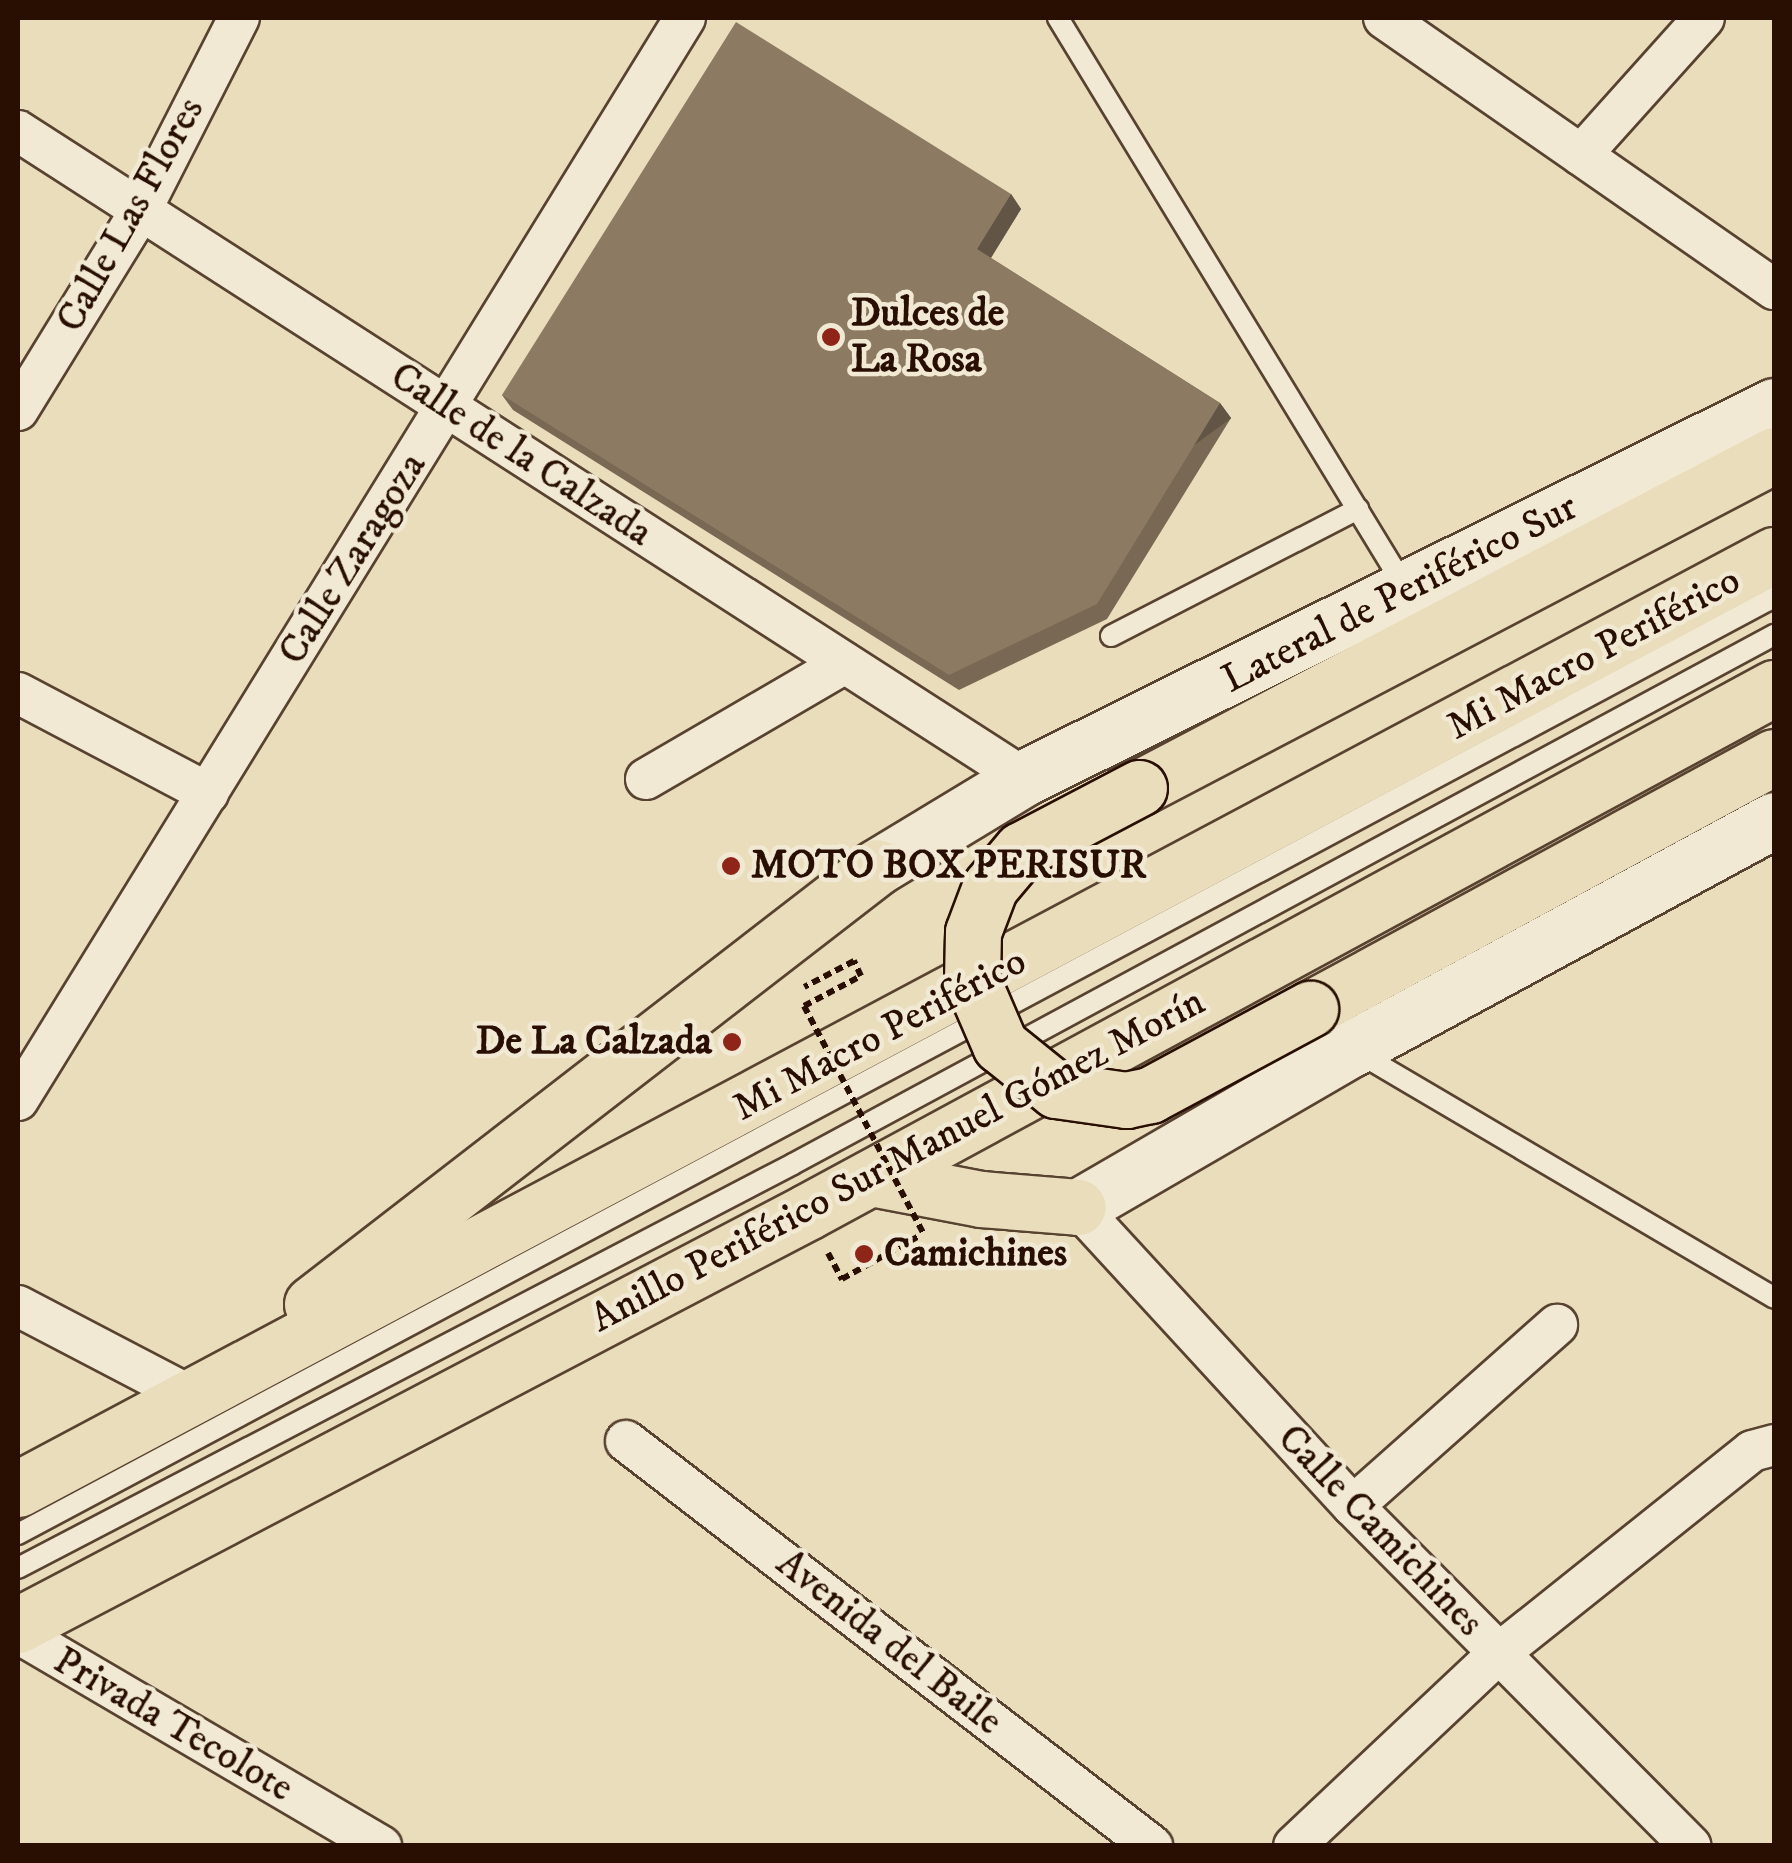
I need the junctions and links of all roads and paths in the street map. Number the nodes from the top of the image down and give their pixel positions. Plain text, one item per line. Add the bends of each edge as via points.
1 (239, 18) edge
2 (686, 18) edge
3 (1058, 18) edge
4 (1384, 18) edge
5 (1704, 18) edge
6 (18, 132) edge
7 (1581, 155) junction
8 (140, 212) junction
9 (1774, 289) edge
10 (1774, 406) edge
11 (448, 408) junction
12 (18, 410) edge
13 (1774, 456) edge
14 (1358, 509) junction
15 (1774, 556) edge
16 (1407, 590) junction
17 (1774, 597) edge
18 (1111, 636) dead end
19 (1774, 636) edge
20 (845, 663) junction
21 (1774, 688) edge
22 (18, 693) edge
23 (1774, 757) edge
24 (1024, 778) junction
25 (646, 779) dead end
26 (208, 792) junction
27 (1770, 828) edge
28 (877, 867) joint
29 (789, 995) dead end
30 (1351, 1049) junction
31 (18, 1100) edge
32 (871, 1178) junction
33 (1078, 1208) junction
34 (807, 1212) junction
35 (1774, 1298) edge
36 (18, 1306) edge
37 (1558, 1326) dead end
38 (192, 1397) junction
39 (626, 1441) dead end
40 (1774, 1445) edge
41 (18, 1489) edge
42 (1353, 1506) junction
43 (18, 1534) edge
44 (18, 1568) edge
45 (18, 1624) edge
46 (18, 1633) edge
47 (1498, 1654) junction
48 (381, 1846) edge
49 (1152, 1846) edge
50 (1294, 1846) edge
51 (1691, 1846) edge

1 - 8 street, Calle Las Flores
2 - 11 street, Calle Zaragoza
3 - 14 lane
4 - 7 street
5 - 7 street
6 - 8 street, Calle de la Calzada
7 - 9 street
8 - 11 street, Calle de la Calzada
8 - 12 street, Calle Las Flores
10 - 16 street, Lateral de Periférico Sur
11 - 20 street, Calle de la Calzada
11 - 26 street, Calle Zaragoza
13 - 23 highway, bridge via 1020,850 990,887 973,932 972,980 1000,1045 1056,1090 1126,1100 1150,1096
14 - 16 lane
14 - 18 lane
15 - 38 highway
16 - 24 street, Lateral de Periférico Sur
17 - 43 lane, Mi Macro Periférico
19 - 44 lane, Mi Macro Periférico via 794,1164
20 - 24 street, Calle de la Calzada
20 - 25 street
21 - 32 highway, Anillo Periférico Sur Manuel Gómez Morín
22 - 26 street
24 - 28 street, Lateral de Periférico Sur
26 - 31 street, Calle Zaragoza
27 - 30 street
28 - 38 highway
29 - 34 path, bridge via 854,961 861,976 804,1006 923,1233 842,1279
30 - 33 street
30 - 35 lane
32 - 33 highway via 981,1199
32 - 34 highway, Anillo Periférico Sur Manuel Gómez Morín
33 - 42 street, Calle Camichines
34 - 45 highway, Anillo Periférico Sur Manuel Gómez Morín
36 - 38 street
37 - 42 street
38 - 41 highway
39 - 49 street, Avenida del Baile
40 - 47 street via 1752,1451
42 - 47 street, Calle Camichines
46 - 48 street, Privada Tecolote
47 - 50 street
47 - 51 street, Calle Camichines

